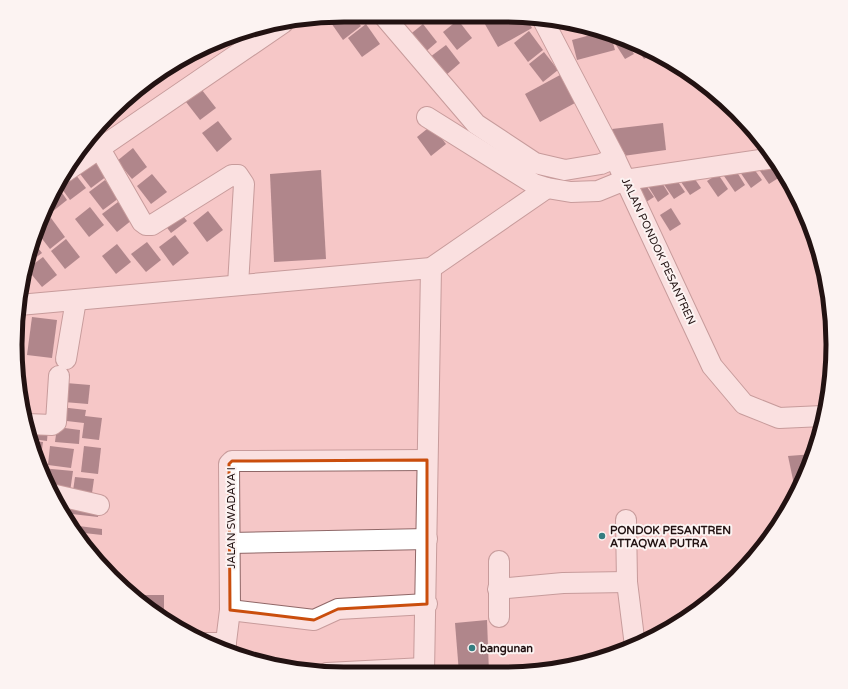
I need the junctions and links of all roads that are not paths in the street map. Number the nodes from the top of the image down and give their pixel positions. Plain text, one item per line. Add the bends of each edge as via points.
1 (389, 22) edge
2 (546, 25) edge
3 (271, 31) edge
4 (427, 117) dead end
5 (97, 142) edge
6 (84, 155) edge
7 (767, 158) edge
8 (620, 168) junction
9 (546, 188) junction
10 (431, 268) junction
11 (238, 285) junction
12 (76, 300) junction
13 (25, 304) edge
14 (818, 416) edge
15 (32, 424) edge
16 (427, 460) junction
17 (60, 496) edge
18 (99, 505) dead end
19 (626, 520) dead end
20 (427, 539) junction
21 (230, 543) junction
22 (499, 561) dead end
23 (627, 582) junction
24 (498, 589) junction
25 (426, 604) junction
26 (230, 610) junction
27 (499, 617) dead end
28 (634, 639) edge
29 (226, 644) edge
30 (424, 667) edge

1 - 8 street via 476,124 535,163 565,170 600,164
2 - 8 street, JALAN PONDOK PESANTREN
3 - 5 street
4 - 9 street via 534,184
5 - 6 street
5 - 11 street via 146,225 152,225 232,176 238,175 242,178 244,184
7 - 8 street
8 - 9 street via 598,191 571,192
8 - 14 street, JALAN PONDOK PESANTREN via 712,366 744,404 779,418
9 - 10 street
10 - 11 street
10 - 16 street
11 - 12 street
12 - 13 street
12 - 15 street via 62,367 56,422 52,425
16 - 20 street
16 - 21 street, JALAN SWADAYA I via 232,460 229,464
17 - 18 street
19 - 23 street
20 - 21 street
20 - 25 street
21 - 26 street, JALAN SWADAYA I
22 - 24 street
23 - 24 street via 563,583
23 - 28 street
24 - 27 street
25 - 26 street via 338,609 314,620
25 - 30 street
26 - 29 street, JALAN SWADAYA I

